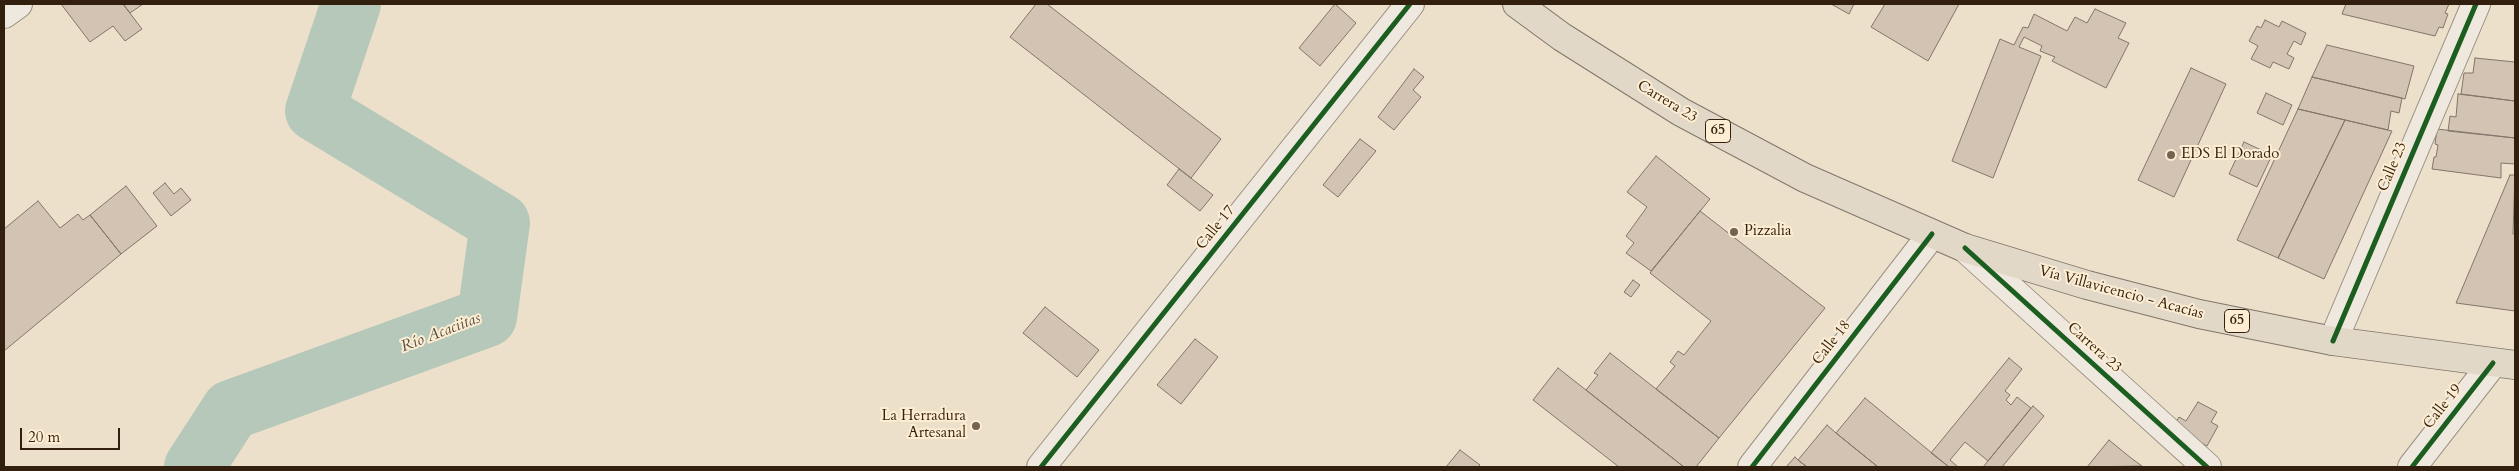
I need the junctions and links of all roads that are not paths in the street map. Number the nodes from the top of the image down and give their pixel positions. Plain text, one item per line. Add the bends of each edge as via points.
1 (18, 4) edge
2 (1410, 4) edge
3 (1518, 4) edge
4 (2476, 4) edge
5 (4, 14) edge
6 (1932, 234) junction
7 (1966, 248) junction
8 (2333, 341) junction
9 (2504, 364) edge
10 (1040, 467) edge
11 (1752, 467) edge
12 (2207, 467) edge
13 (2412, 467) edge

1 - 5 street
2 - 10 street, Calle 17
3 - 6 main road, Carrera 23 / 65 via 1562,36 1682,112 1805,178
4 - 8 street, Calle 23
6 - 7 main road, Carrera 23 / 65
6 - 11 street, Calle 18
7 - 8 main road, Vía Villavicencio - Acacías / 65 via 2180,309
7 - 12 street, Carrera 23
8 - 9 main road, Vía Villavicencio - Acacías / 65
9 - 13 street, Calle 19

